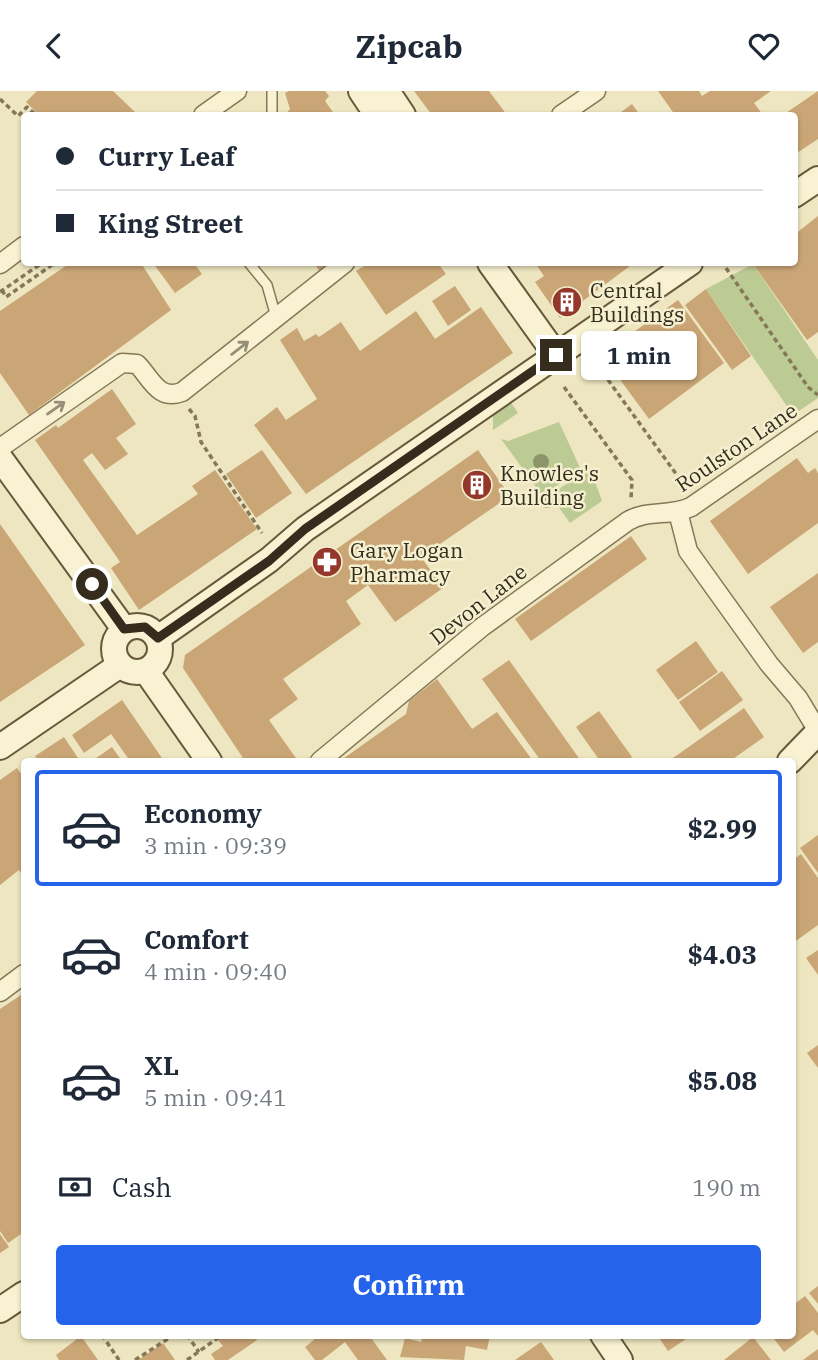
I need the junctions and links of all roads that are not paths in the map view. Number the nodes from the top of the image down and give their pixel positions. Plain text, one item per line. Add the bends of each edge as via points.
1 (237, 91) edge
2 (272, 91) edge
3 (361, 91) edge
4 (387, 91) edge
5 (596, 91) edge
6 (207, 112) edge
7 (272, 112) edge
8 (375, 112) edge
9 (400, 112) edge
10 (565, 112) edge
11 (818, 179) edge
12 (798, 192) edge
13 (21, 248) edge
14 (0, 264) edge
15 (251, 266) edge
16 (341, 266) edge
17 (492, 266) edge
18 (686, 266) edge
19 (276, 319) junction
20 (556, 355) junction
21 (818, 419) edge
22 (0, 447) edge
23 (0, 458) edge
24 (678, 512) junction
25 (124, 629) junction
26 (158, 638) junction
27 (120, 665) junction
28 (146, 671) junction
29 (818, 732) edge
30 (0, 747) edge
31 (207, 758) edge
32 (324, 758) edge
33 (793, 758) edge
34 (21, 976) edge
35 (0, 992) edge
36 (21, 1296) edge
37 (0, 1311) edge
38 (606, 1339) edge
39 (620, 1360) edge

1 - 6 street
2 - 7 lane
3 - 8 street
4 - 9 street
5 - 10 street
11 - 12 street
13 - 14 street
15 - 19 lane via 267,285
16 - 19 street
17 - 20 street
18 - 20 street
22 -> 19 street via 122,363 137,364 155,387 177,394
20 - 26 street via 305,529 269,561
21 - 24 street, Roulston Lane via 697,504
23 - 25 street
24 - 29 street via 688,551 798,698
24 - 32 street, Devon Lane via 646,513 628,521 482,627
25 - 26 street via 145,627
25 - 27 street via 114,643
26 - 28 street via 160,653
27 - 28 street via 130,672
27 - 30 street
28 - 31 street
29 - 33 street
34 - 35 street
36 - 37 street
38 - 39 street

